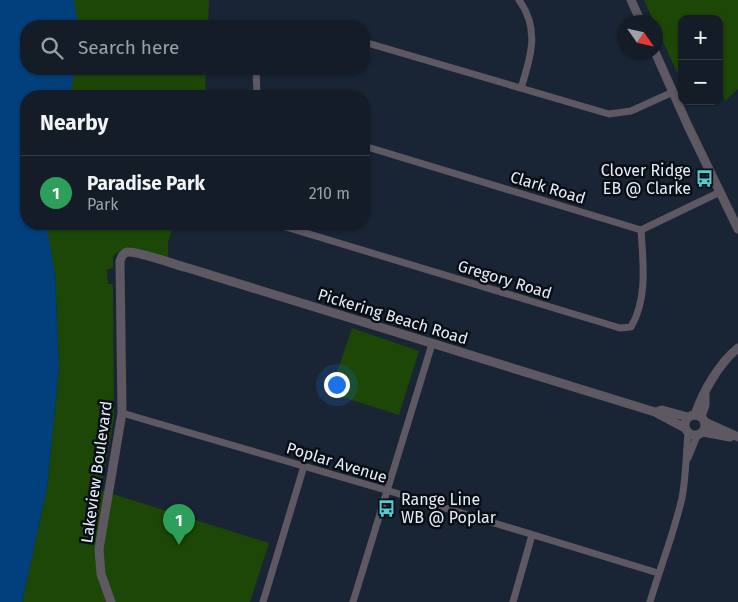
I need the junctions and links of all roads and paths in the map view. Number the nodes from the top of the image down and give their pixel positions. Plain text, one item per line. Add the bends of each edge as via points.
1 (519, 0) edge
2 (631, 0) edge
3 (638, 15) edge
4 (370, 44) edge
5 (658, 60) edge
6 (256, 75) edge
7 (520, 88) junction
8 (257, 90) edge
9 (673, 92) junction
10 (370, 148) edge
11 (720, 192) junction
12 (738, 229) edge
13 (296, 230) edge
14 (642, 230) junction
15 (122, 256) joint
16 (432, 344) junction
17 (738, 348) edge
18 (656, 412) junction
19 (122, 413) junction
20 (697, 418) junction
21 (693, 432) junction
22 (738, 437) edge
23 (304, 466) junction
24 (387, 491) junction
25 (532, 535) junction
26 (658, 573) junction
27 (111, 602) edge
28 (262, 602) edge
29 (354, 602) edge
30 (513, 602) edge
31 (650, 602) edge

1 - 7 street via 530,20 532,40 530,60
2 - 3 street
4 - 7 street
5 - 9 street
6 - 8 street
7 - 9 street via 609,114 631,111
9 - 11 street
10 - 14 street, Clark Road
11 - 12 street
11 - 14 street
13 - 14 street, Gregory Road via 620,328 631,327 638,315 643,289
15 - 16 street, Pickering Beach Road via 131,252 170,263
15 - 19 street, Lakeview Boulevard
16 - 18 street, Pickering Beach Road
16 - 24 street
17 - 20 street via 721,366 705,394 705,406
18 - 20 street, Pickering Beach Road via 662,410
18 - 21 street, Pickering Beach Road
19 - 23 street, Poplar Avenue
19 - 27 street, Lakeview Boulevard via 99,549 102,574
20 - 21 street
20 - 21 street via 686,421
20 - 22 street, Pickering Beach Road
21 - 22 street, Pickering Beach Road
21 - 26 street via 682,498
23 - 24 street, Poplar Avenue
23 - 28 street
24 - 25 street, Poplar Avenue
24 - 29 street
25 - 26 street, Poplar Avenue
25 - 30 street
26 - 31 street

